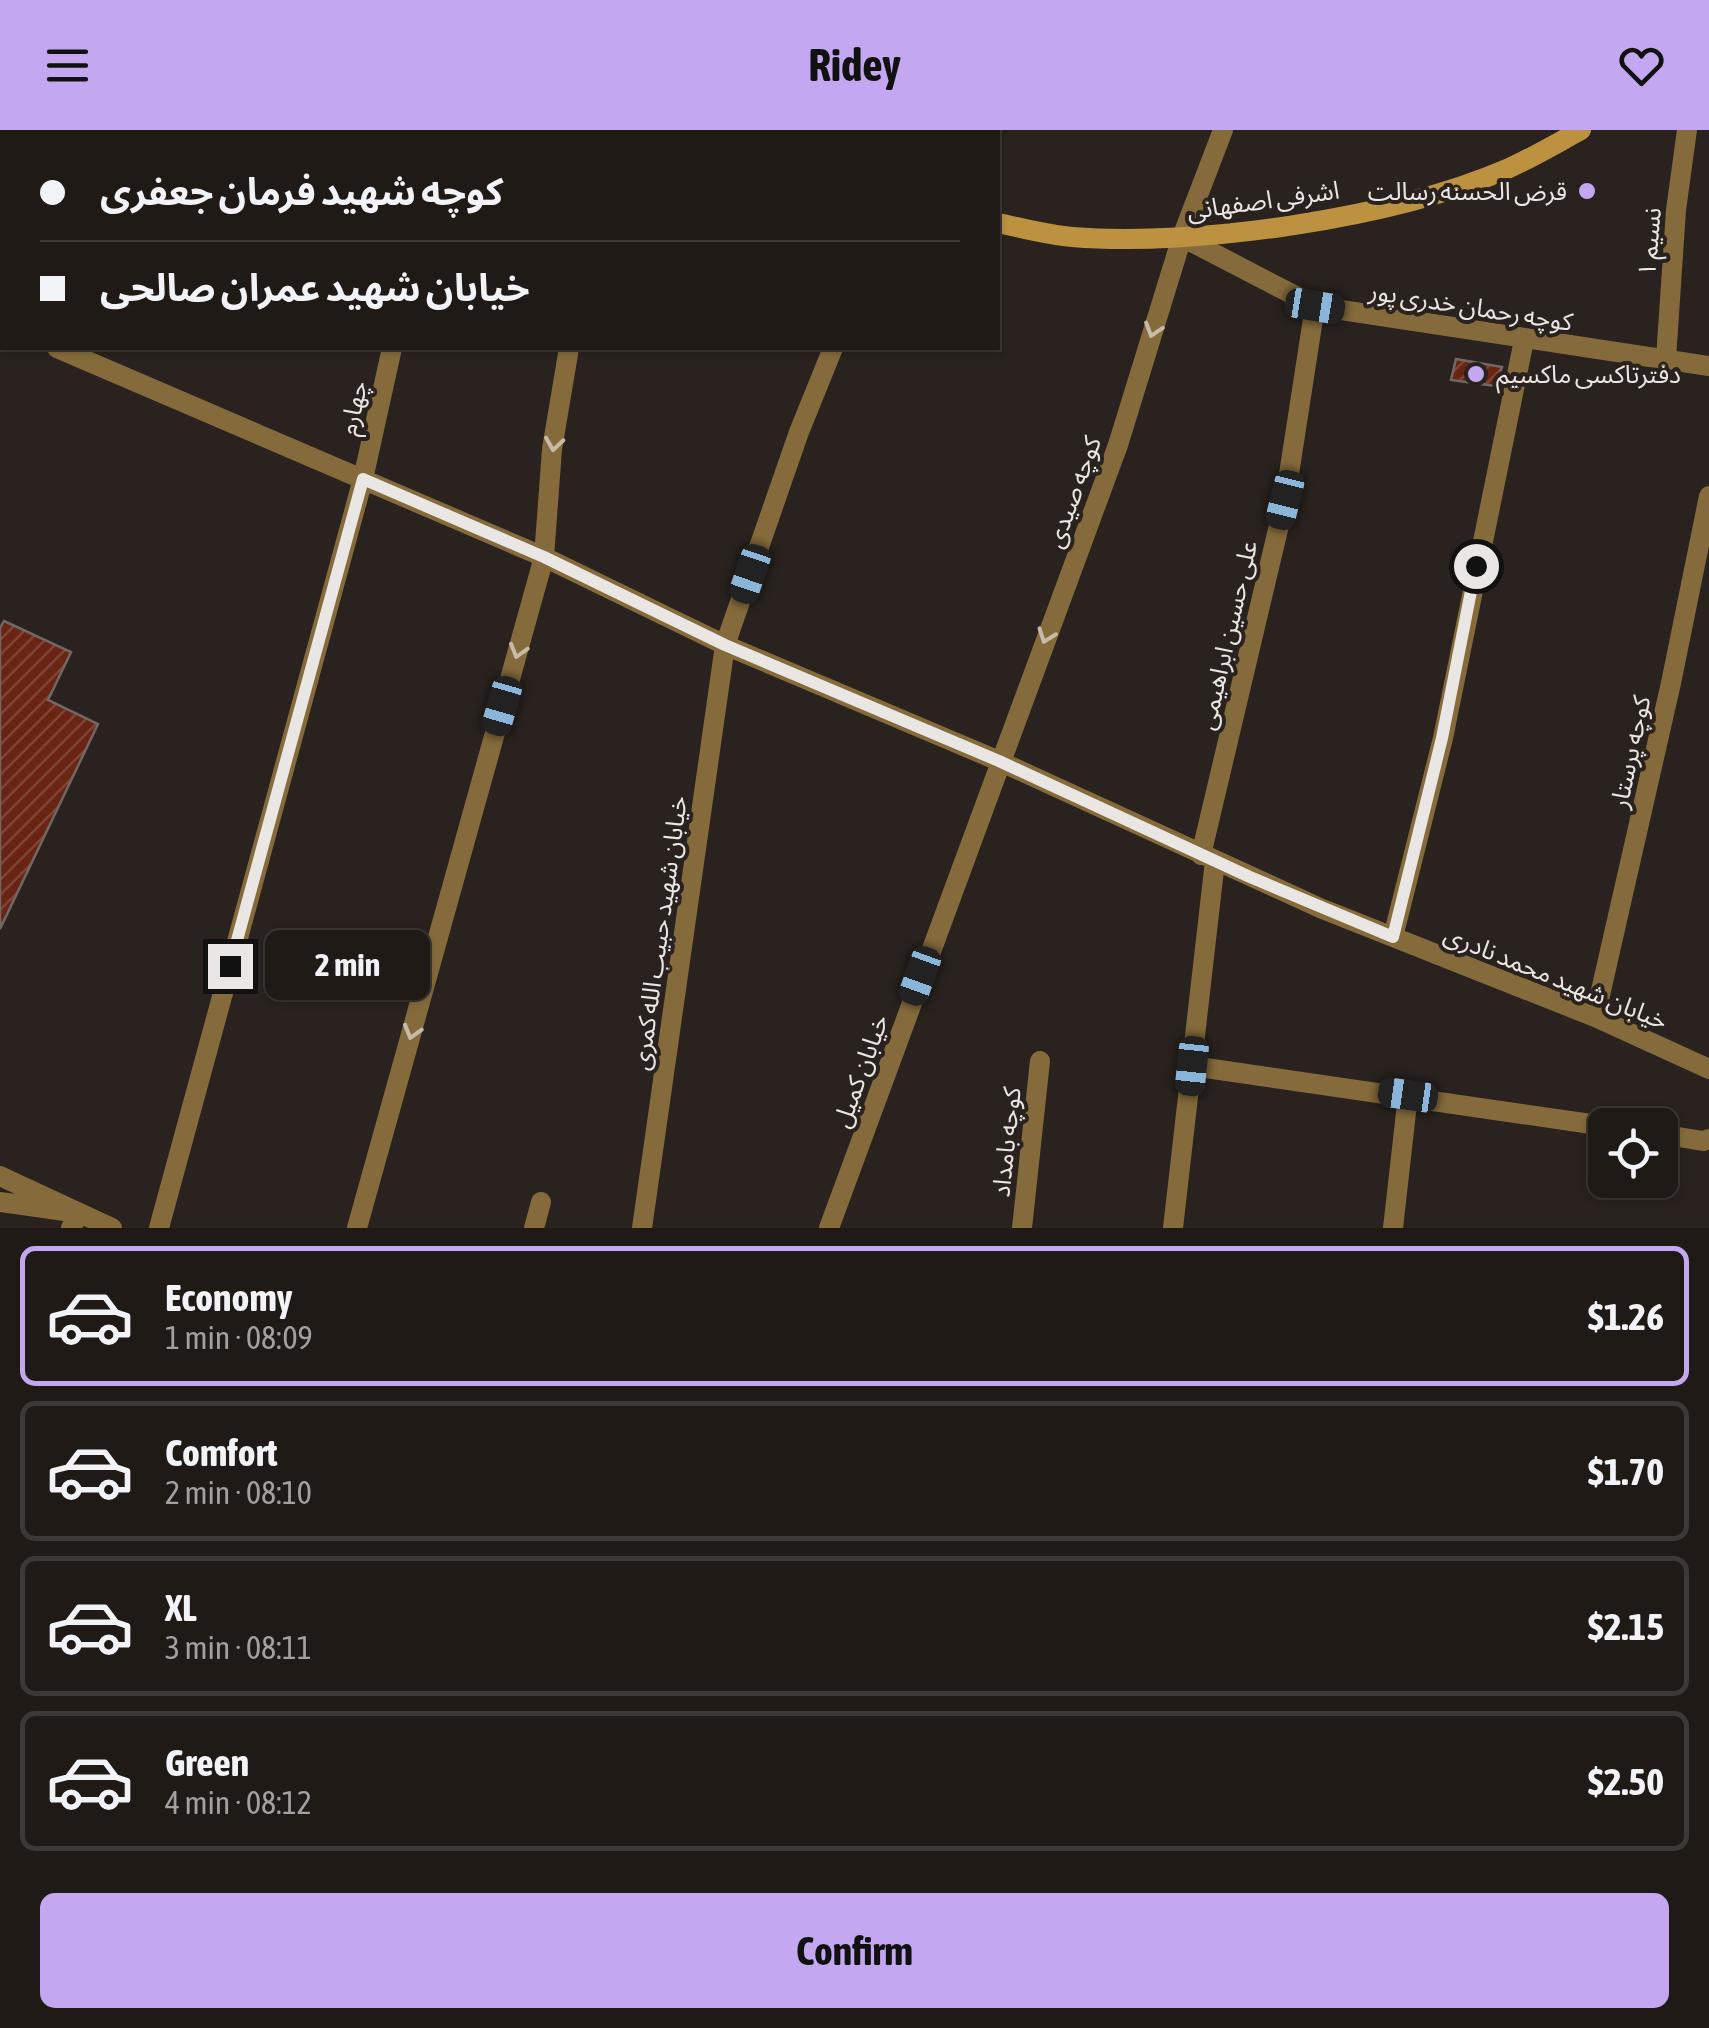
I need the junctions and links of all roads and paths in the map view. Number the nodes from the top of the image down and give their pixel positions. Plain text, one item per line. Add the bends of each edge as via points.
1 (1223, 130) edge
2 (1581, 130) edge
3 (1688, 130) edge
4 (1000, 223) edge
5 (1182, 237) junction
6 (1315, 306) junction
7 (1524, 340) junction
8 (63, 350) edge
9 (386, 350) edge
10 (569, 350) edge
11 (831, 350) edge
12 (1666, 360) junction
13 (1709, 366) edge
14 (363, 479) junction
15 (1709, 496) edge
16 (544, 557) junction
17 (725, 645) junction
18 (999, 761) junction
19 (1208, 858) junction
20 (1393, 937) junction
21 (1595, 1018) junction
22 (1040, 1060) dead end
23 (1192, 1066) junction
24 (1709, 1069) edge
25 (1408, 1095) junction
26 (1588, 1123) edge
27 (1678, 1137) edge
28 (1709, 1139) edge
29 (0, 1176) edge
30 (0, 1202) edge
31 (541, 1202) dead end
32 (75, 1220) edge
33 (112, 1228) edge
34 (159, 1228) edge
35 (357, 1228) edge
36 (534, 1228) edge
37 (642, 1228) edge
38 (829, 1228) edge
39 (1022, 1228) edge
40 (1174, 1228) edge
41 (1393, 1228) edge

1 - 5 street, کوچه صیدی
2 - 5 main road, اشرفی اصفهانی via 1506,170 1411,200 1314,221
3 - 12 street, نسیم ۱
4 - 5 main road, اشرفی اصفهانی via 1071,237
5 - 6 street, کوچه رحمان خدری پور
5 -> 18 street, کوچه صیدی via 1118,444
6 - 7 street, کوچه رحمان خدری پور
6 - 19 street, علی حسین ابراهیمی via 1285,500
7 - 12 street, کوچه رحمان خدری پور
7 - 20 street via 1442,738
8 - 14 street, خیابان شهید محمد نادری
9 - 14 street, چهارم
10 -> 16 street
11 - 17 street, خیابان شهید حبیب الله کمری
12 - 13 street, کوچه رحمان خدری پور
14 - 16 street, خیابان شهید محمد نادری
14 - 34 street, چهارم
15 - 21 street, کوچه پرستار
16 - 17 street, خیابان شهید محمد نادری
16 -> 35 street
17 - 18 street, خیابان شهید محمد نادری
17 - 37 street, خیابان شهید حبیب الله کمری
18 - 19 street, خیابان شهید محمد نادری
18 - 38 street, خیابان کمیل
19 - 20 street, خیابان شهید محمد نادری
19 - 23 street, علی حسین ابراهیمی
20 - 21 street, خیابان شهید محمد نادری
21 - 24 street, خیابان شهید محمد نادری
22 - 39 street, کوچه بامداد
23 - 25 street
23 - 40 street, علی حسین ابراهیمی
25 - 26 street
25 - 41 street
27 - 28 street
29 - 32 street
30 - 32 street
31 - 36 street
32 - 33 street

